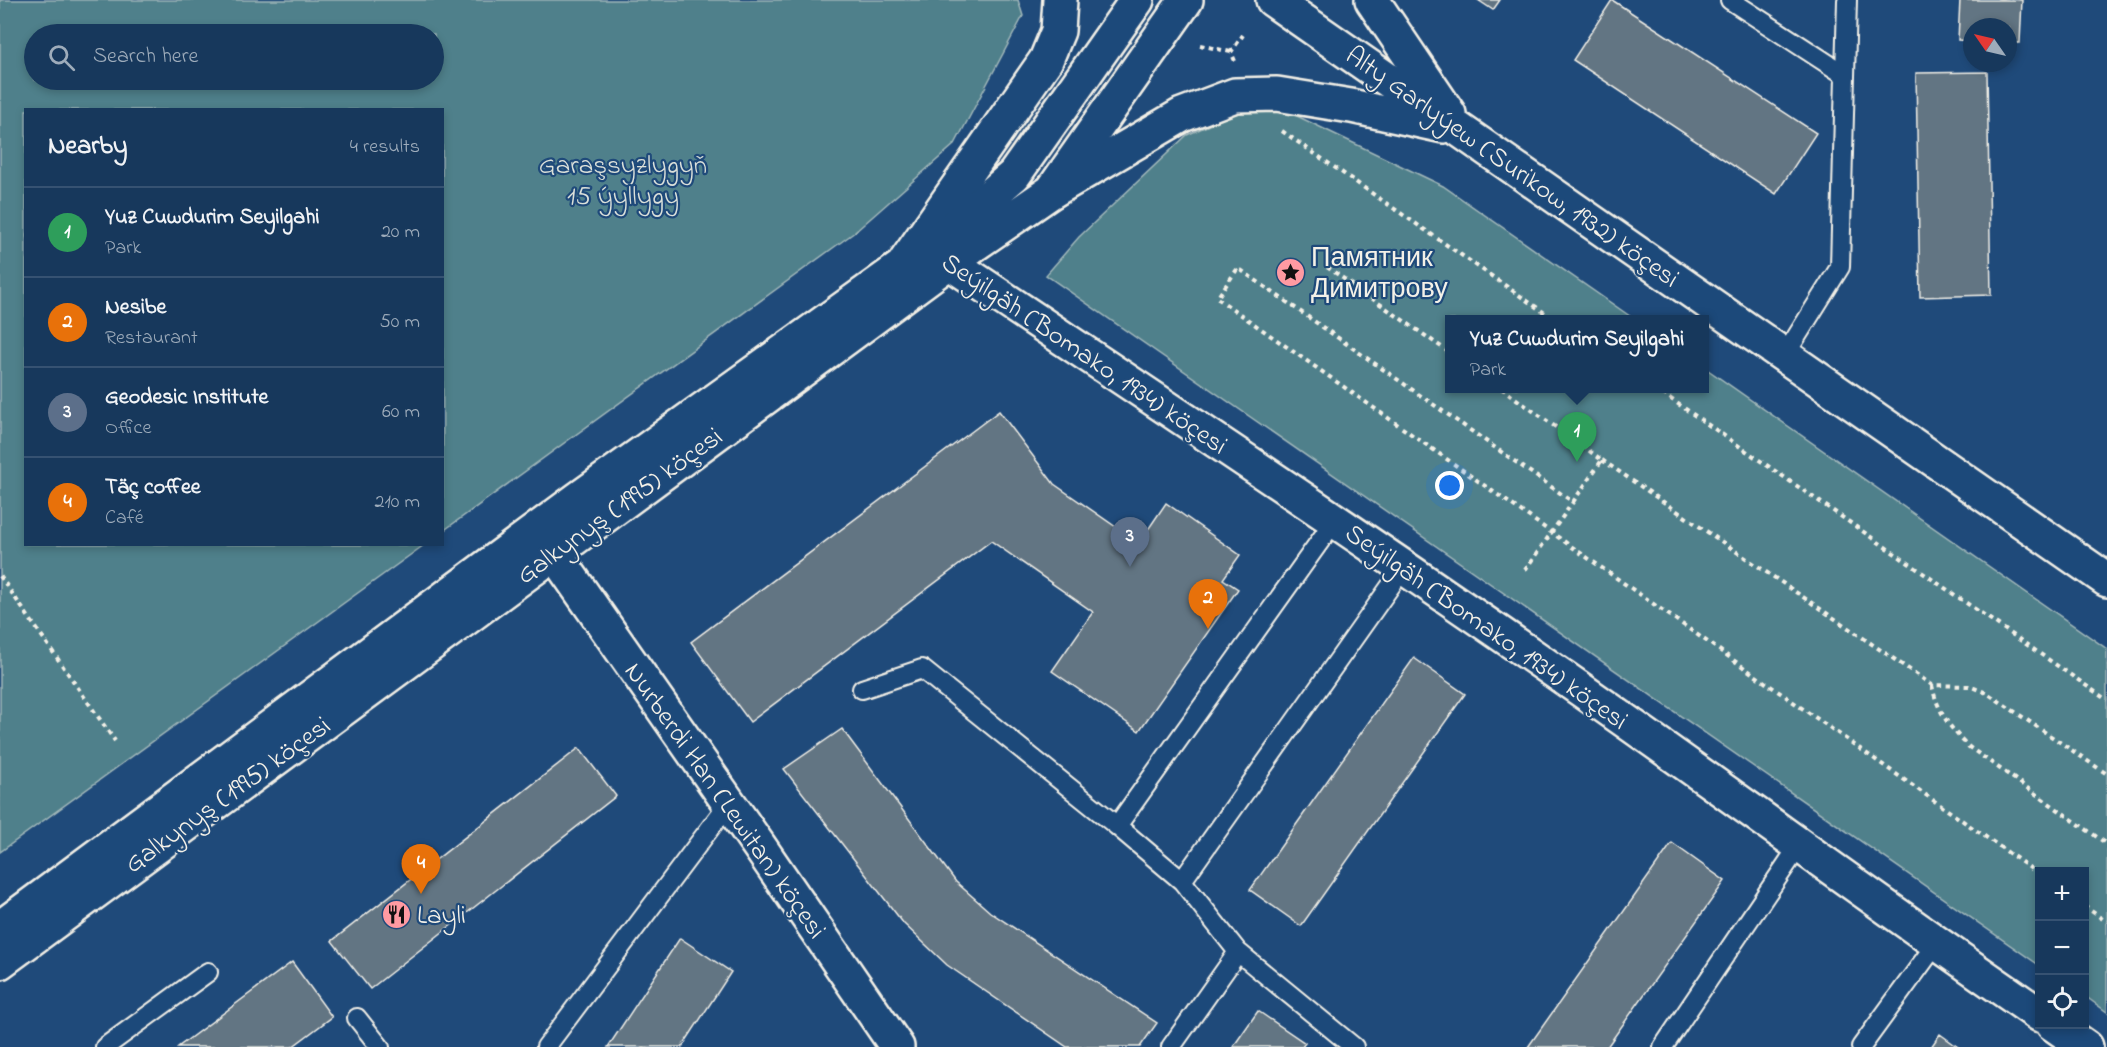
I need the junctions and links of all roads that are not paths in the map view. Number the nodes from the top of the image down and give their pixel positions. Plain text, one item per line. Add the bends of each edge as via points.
1 (1060, 0) edge
2 (1137, 0) edge
3 (1186, 0) edge
4 (1273, 0) edge
5 (1372, 0) edge
6 (1730, 0) edge
7 (1847, 0) edge
8 (1845, 75) junction
9 (1460, 130) junction
10 (1052, 191) junction
11 (926, 259) junction
12 (1785, 355) junction
13 (1335, 520) junction
14 (554, 553) junction
15 (1404, 567) junction
16 (2107, 580) edge
17 (862, 689) dead end
18 (729, 803) junction
19 (1117, 826) junction
20 (1799, 846) junction
21 (1182, 881) junction
22 (0, 928) edge
23 (1936, 944) junction
24 (1238, 952) junction
25 (0, 962) edge
26 (208, 972) dead end
27 (2035, 1012) edge
28 (357, 1018) dead end
29 (2060, 1029) edge
30 (105, 1047) edge
31 (380, 1047) edge
32 (546, 1047) edge
33 (897, 1047) edge
34 (1171, 1047) edge
35 (1354, 1047) edge
36 (1663, 1047) edge
37 (1861, 1047) edge
38 (2086, 1047) edge

1 - 11 street via 1058,31 1046,60
2 - 11 street, Galkynyş (1995) köçesi via 1014,175
3 - 10 street, Galkynyş (1995) köçesi
4 - 9 street, Alty Garlyýew (Surikow, 1932) köçesi
5 - 9 street
6 - 8 lane
7 - 8 lane
8 - 12 lane via 1840,267
9 - 10 street via 1351,106 1288,96 1235,94 1182,115
9 - 12 street, Alty Garlyýew (Surikow, 1932) köçesi
10 - 11 street, Galkynyş (1995) köçesi
11 - 13 street, Seýilgäh (Bomako, 1934) köçesi
11 - 14 street, Galkynyş (1995) köçesi
11 - 22 street, Galkynyş (1995) köçesi via 578,500
12 - 16 street, Alty Garlyýew (Surikow, 1932) köçesi
13 - 15 street, Seýilgäh (Bomako, 1934) köçesi
13 - 19 lane
14 - 18 street, Nurberdi Han (Lewitan) köçesi
14 - 25 street, Galkynyş (1995) köçesi
15 - 20 street, Seýilgäh (Bomako, 1934) köçesi
15 - 21 lane
17 - 19 lane via 922,669
18 - 32 lane
18 - 33 street, Nurberdi Han (Lewitan) köçesi
19 - 21 lane
20 - 23 street, Seýilgäh (Bomako, 1934) köçesi
20 - 36 lane
21 - 24 lane
23 - 27 street, Seýilgäh (Bomako, 1934) köçesi
23 - 37 lane
24 - 34 lane
24 - 35 lane
26 - 30 lane
28 - 31 lane
29 - 38 street

